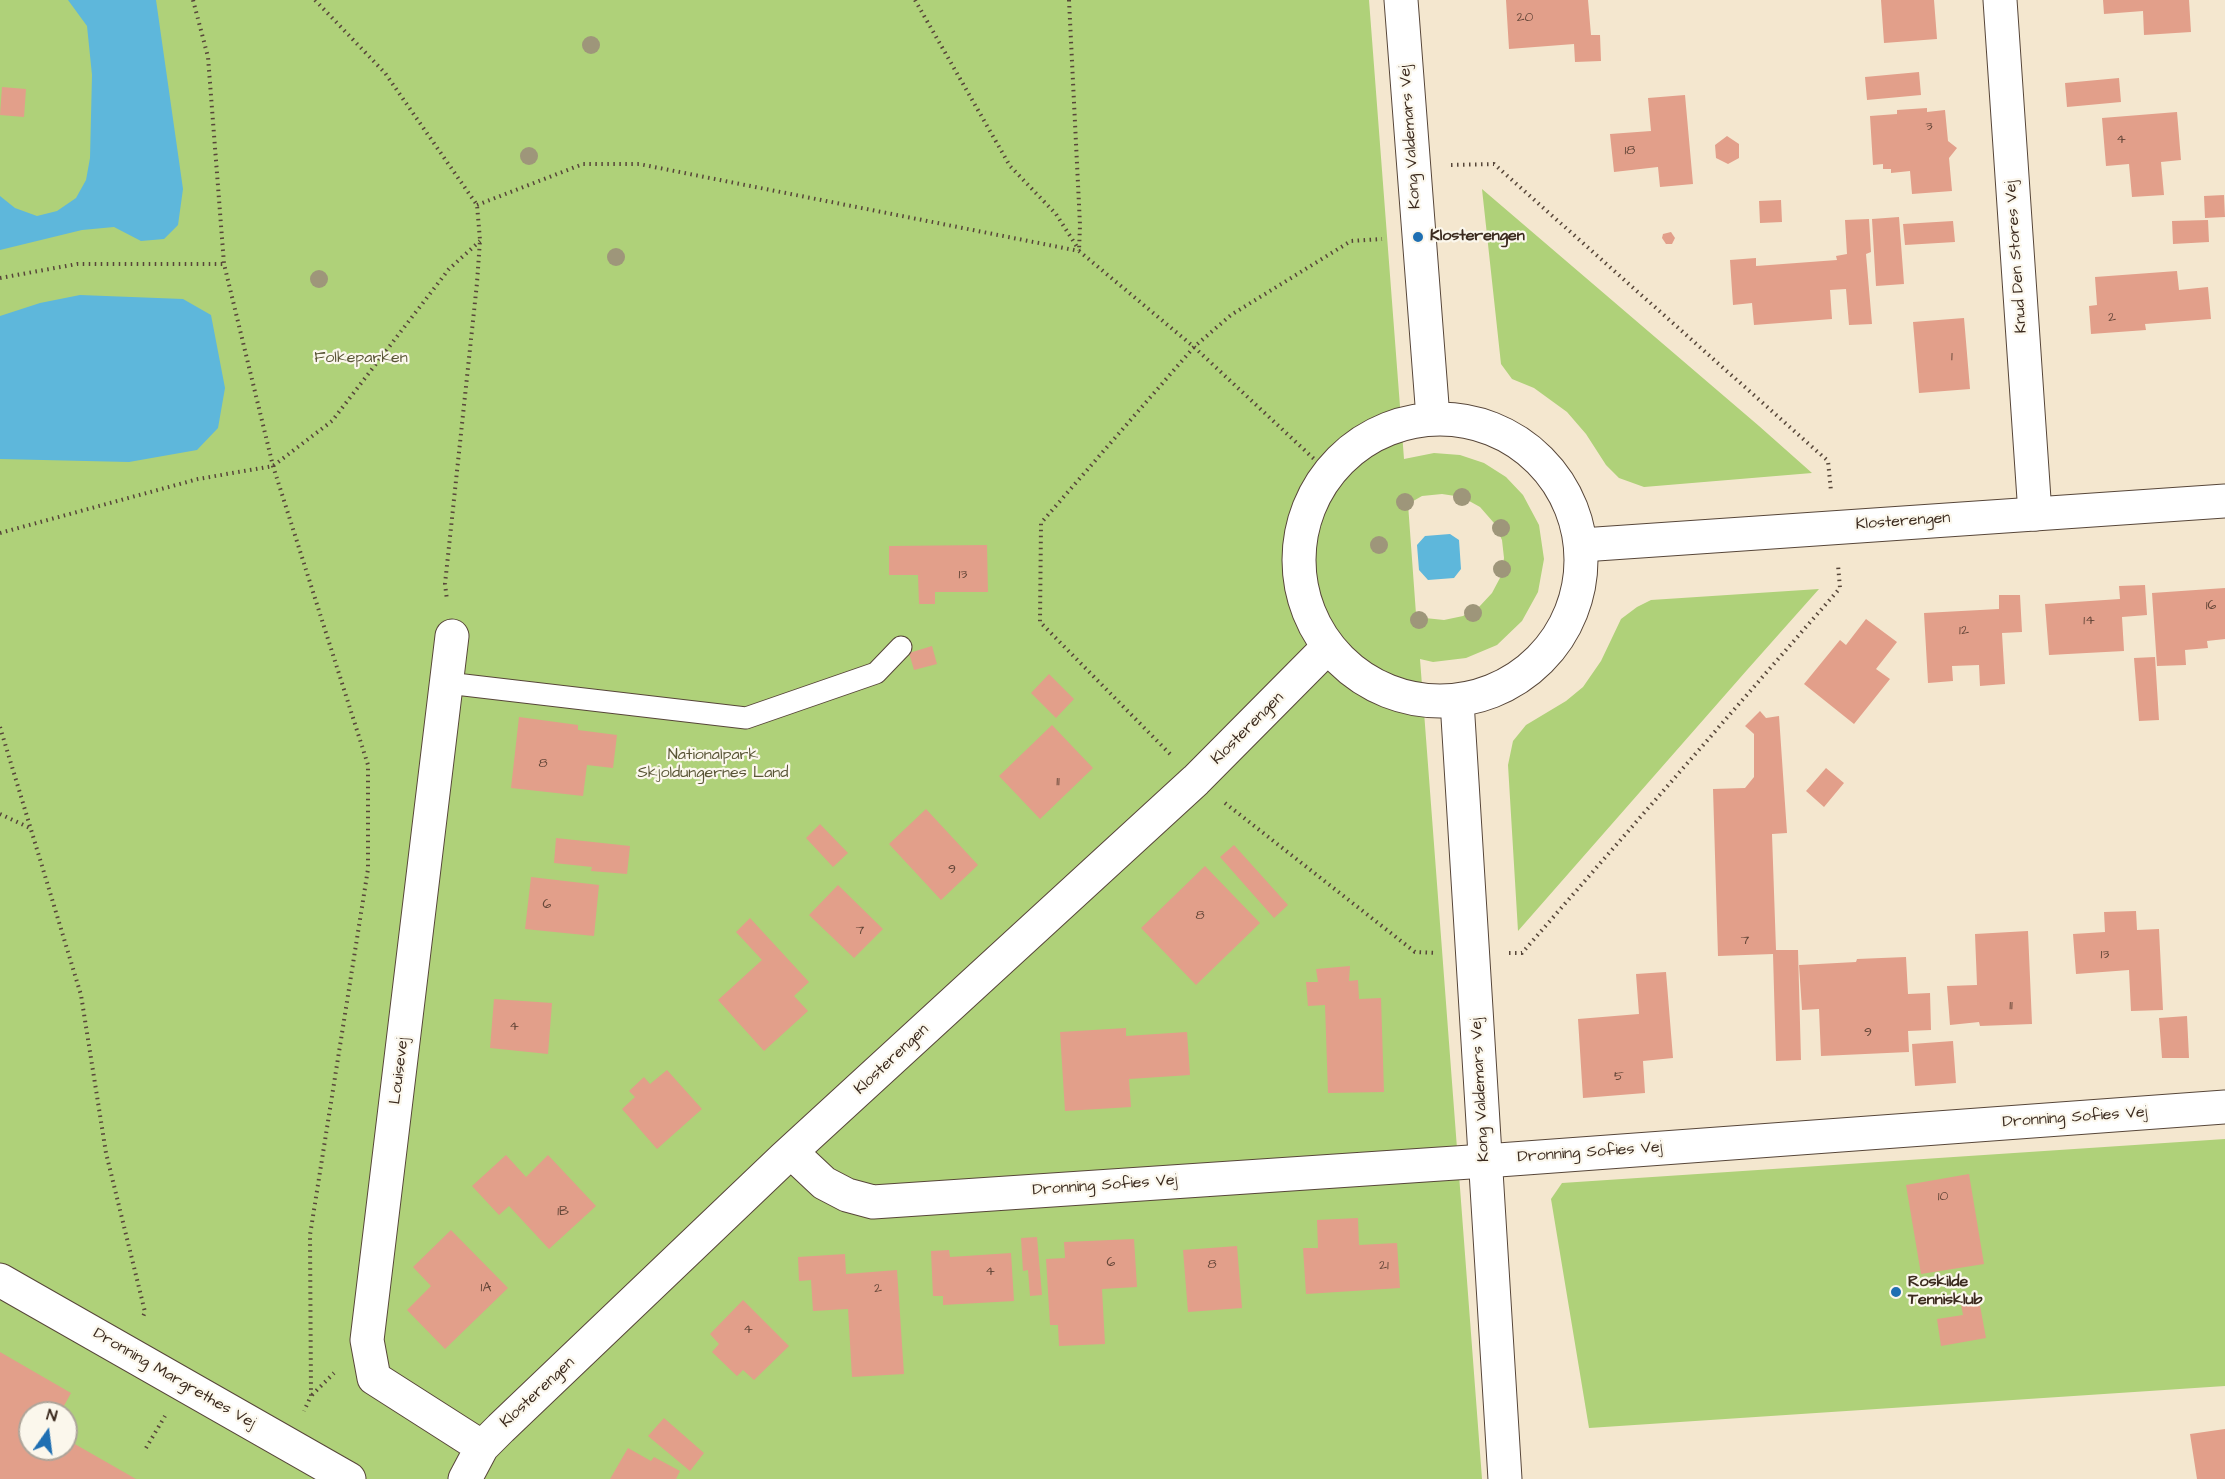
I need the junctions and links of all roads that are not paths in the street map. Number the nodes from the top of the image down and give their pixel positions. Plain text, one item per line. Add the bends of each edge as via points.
1 (1401, 0) edge
2 (2000, 0) edge
3 (1433, 418) junction
4 (2225, 501) edge
5 (2035, 514) junction
6 (1582, 545) junction
7 (452, 636) road end
8 (902, 646) dead end
9 (1328, 647) junction
10 (447, 683) junction
11 (1457, 701) junction
12 (2225, 1107) edge
13 (791, 1152) junction
14 (1485, 1161) junction
15 (0, 1280) edge
16 (482, 1447) junction
17 (346, 1478) edge
18 (465, 1479) edge
19 (1505, 1479) edge

1 - 3 street, Kong Valdemars Vej
2 - 5 street, Knud Den Stores Vej
3 - 6 street via 1476,423 1515,439 1548,467 1571,503
3 - 9 street via 1394,426 1358,444 1328,472 1306,513 1298,560 1306,605
4 - 5 street, Klosterengen
5 - 6 street, Klosterengen
6 - 11 street via 1580,589 1564,631 1537,665 1499,689
7 - 10 street, Louisevej
8 - 10 lane via 876,673 746,718
9 - 11 street via 1353,673 1385,691 1420,700
9 - 13 street, Klosterengen via 1196,780
10 - 16 street, Louisevej via 367,1340 374,1378
11 - 14 street, Kong Valdemars Vej
12 - 14 street, Dronning Sofies Vej
13 - 14 street, Dronning Sofies Vej via 824,1183 873,1202
13 - 16 street, Klosterengen
14 - 19 street, Kong Valdemars Vej
15 - 17 street, Dronning Margrethes Vej
16 - 18 street, Klosterengen

